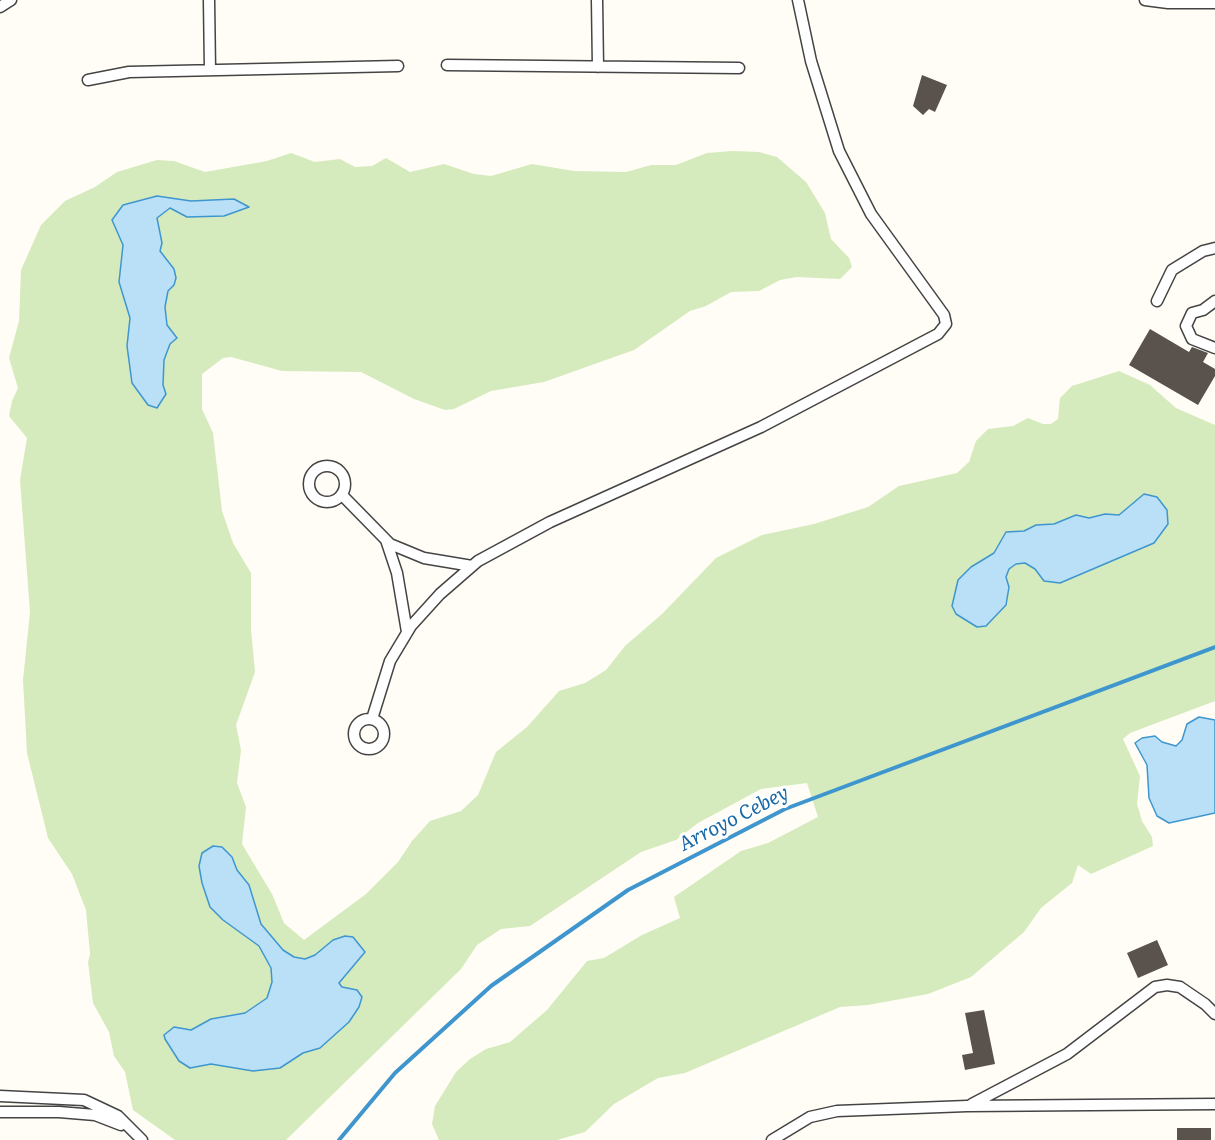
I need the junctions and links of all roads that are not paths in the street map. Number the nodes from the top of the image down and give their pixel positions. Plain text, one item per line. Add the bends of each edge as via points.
1 (11, 0) edge
2 (209, 0) edge
3 (597, 0) edge
4 (798, 0) edge
5 (1145, 0) edge
6 (1215, 3) edge
7 (0, 7) edge
8 (447, 65) dead end
9 (398, 66) dead end
10 (598, 67) junction
11 (739, 68) dead end
12 (210, 70) junction
13 (88, 80) dead end
14 (1215, 248) edge
15 (1157, 301) dead end
16 (1215, 301) edge
17 (1215, 348) edge
18 (342, 495) dead end
19 (386, 539) junction
20 (472, 566) junction
21 (407, 632) junction
22 (372, 719) dead end
23 (1215, 1014) edge
24 (0, 1096) edge
25 (1215, 1104) edge
26 (968, 1106) junction
27 (0, 1112) edge
28 (138, 1136) edge
29 (772, 1140) edge

1 - 7 street
2 - 12 street
3 - 10 street
4 - 20 street via 810,61 838,151 871,214 944,315 946,324 938,334 761,427 550,522
5 - 6 street
8 - 10 street
9 - 12 street
10 - 11 street
12 - 13 street via 129,72
14 - 15 street via 1172,270
16 - 17 street via 1192,313 1186,326 1192,339
18 - 19 street
19 - 20 street via 424,558
19 - 21 street via 397,573
20 - 21 street via 440,594
21 - 22 street via 390,660
23 - 26 street via 1180,987 1155,987 1067,1054
24 - 28 street via 84,1100 118,1116
25 - 26 street
26 - 29 street via 837,1111 810,1117
27 - 28 street via 95,1115

